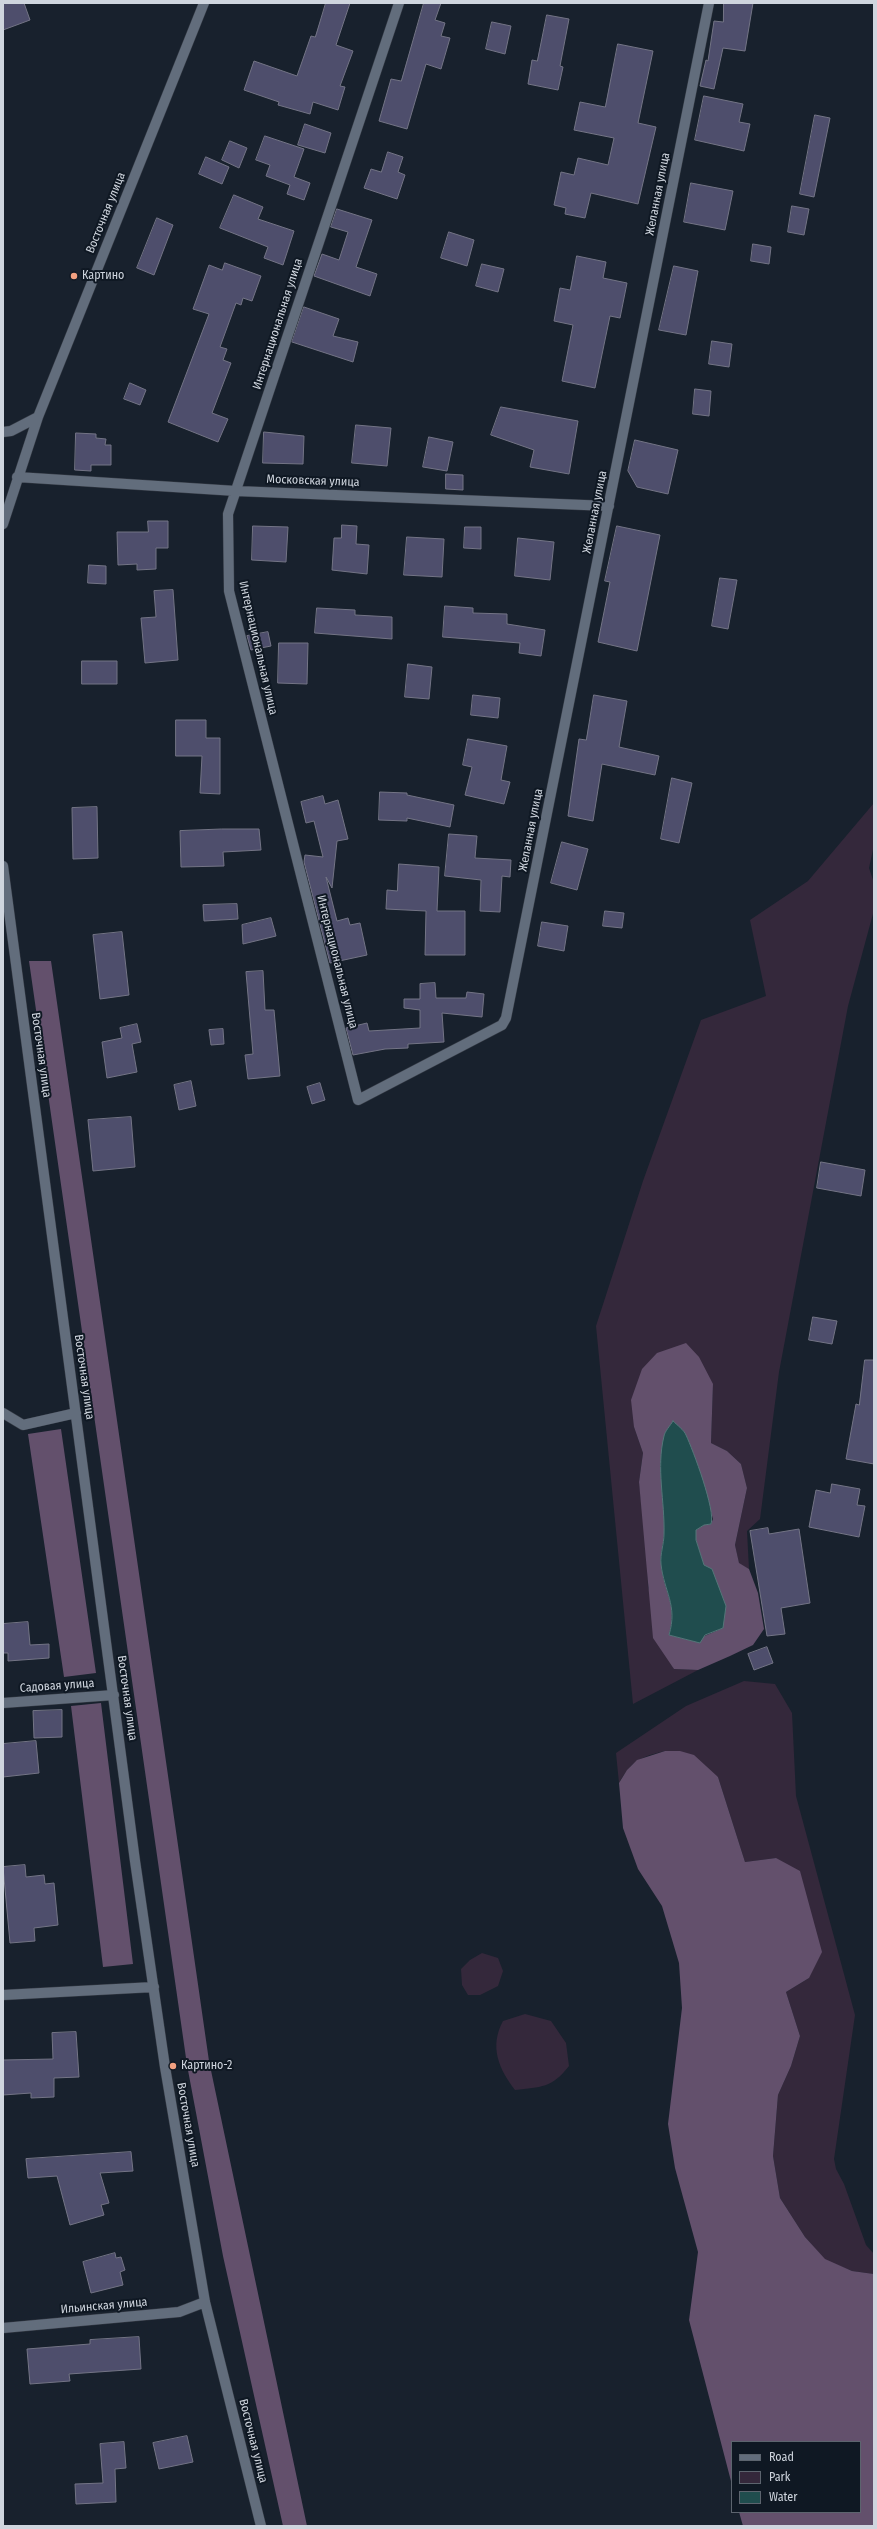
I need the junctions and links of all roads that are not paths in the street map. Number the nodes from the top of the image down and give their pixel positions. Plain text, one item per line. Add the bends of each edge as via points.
1 (204, 3) edge
2 (399, 3) edge
3 (709, 3) edge
4 (38, 417) junction
5 (3, 432) edge
6 (16, 477) junction
7 (236, 491) junction
8 (609, 506) junction
9 (3, 524) edge
10 (3, 866) edge
11 (7, 928) edge
12 (502, 1025) joint
13 (3, 1413) edge
14 (76, 1414) junction
15 (114, 1695) junction
16 (3, 1703) edge
17 (154, 1987) junction
18 (3, 1995) edge
19 (205, 2302) junction
20 (3, 2328) edge
21 (261, 2526) edge

1 - 4 street, Восточная улица
2 - 7 street, Интернациональная улица
3 - 8 street, Желанная улица
4 - 5 street via 11,431
4 - 6 street, Восточная улица
6 - 7 street, Московская улица
6 - 9 street, Восточная улица
7 - 8 street, Московская улица
7 - 12 street, Интернациональная улица via 228,514 229,591 358,1100
8 - 12 street, Желанная улица via 508,1010
10 - 11 street, Восточная улица
11 - 14 street, Восточная улица
13 - 14 street via 23,1425
14 - 15 street, Восточная улица
15 - 16 street, Садовая улица
15 - 17 street, Восточная улица
17 - 18 street
17 - 19 street, Восточная улица
19 - 20 street, Ильинская улица via 179,2312
19 - 21 street, Восточная улица

